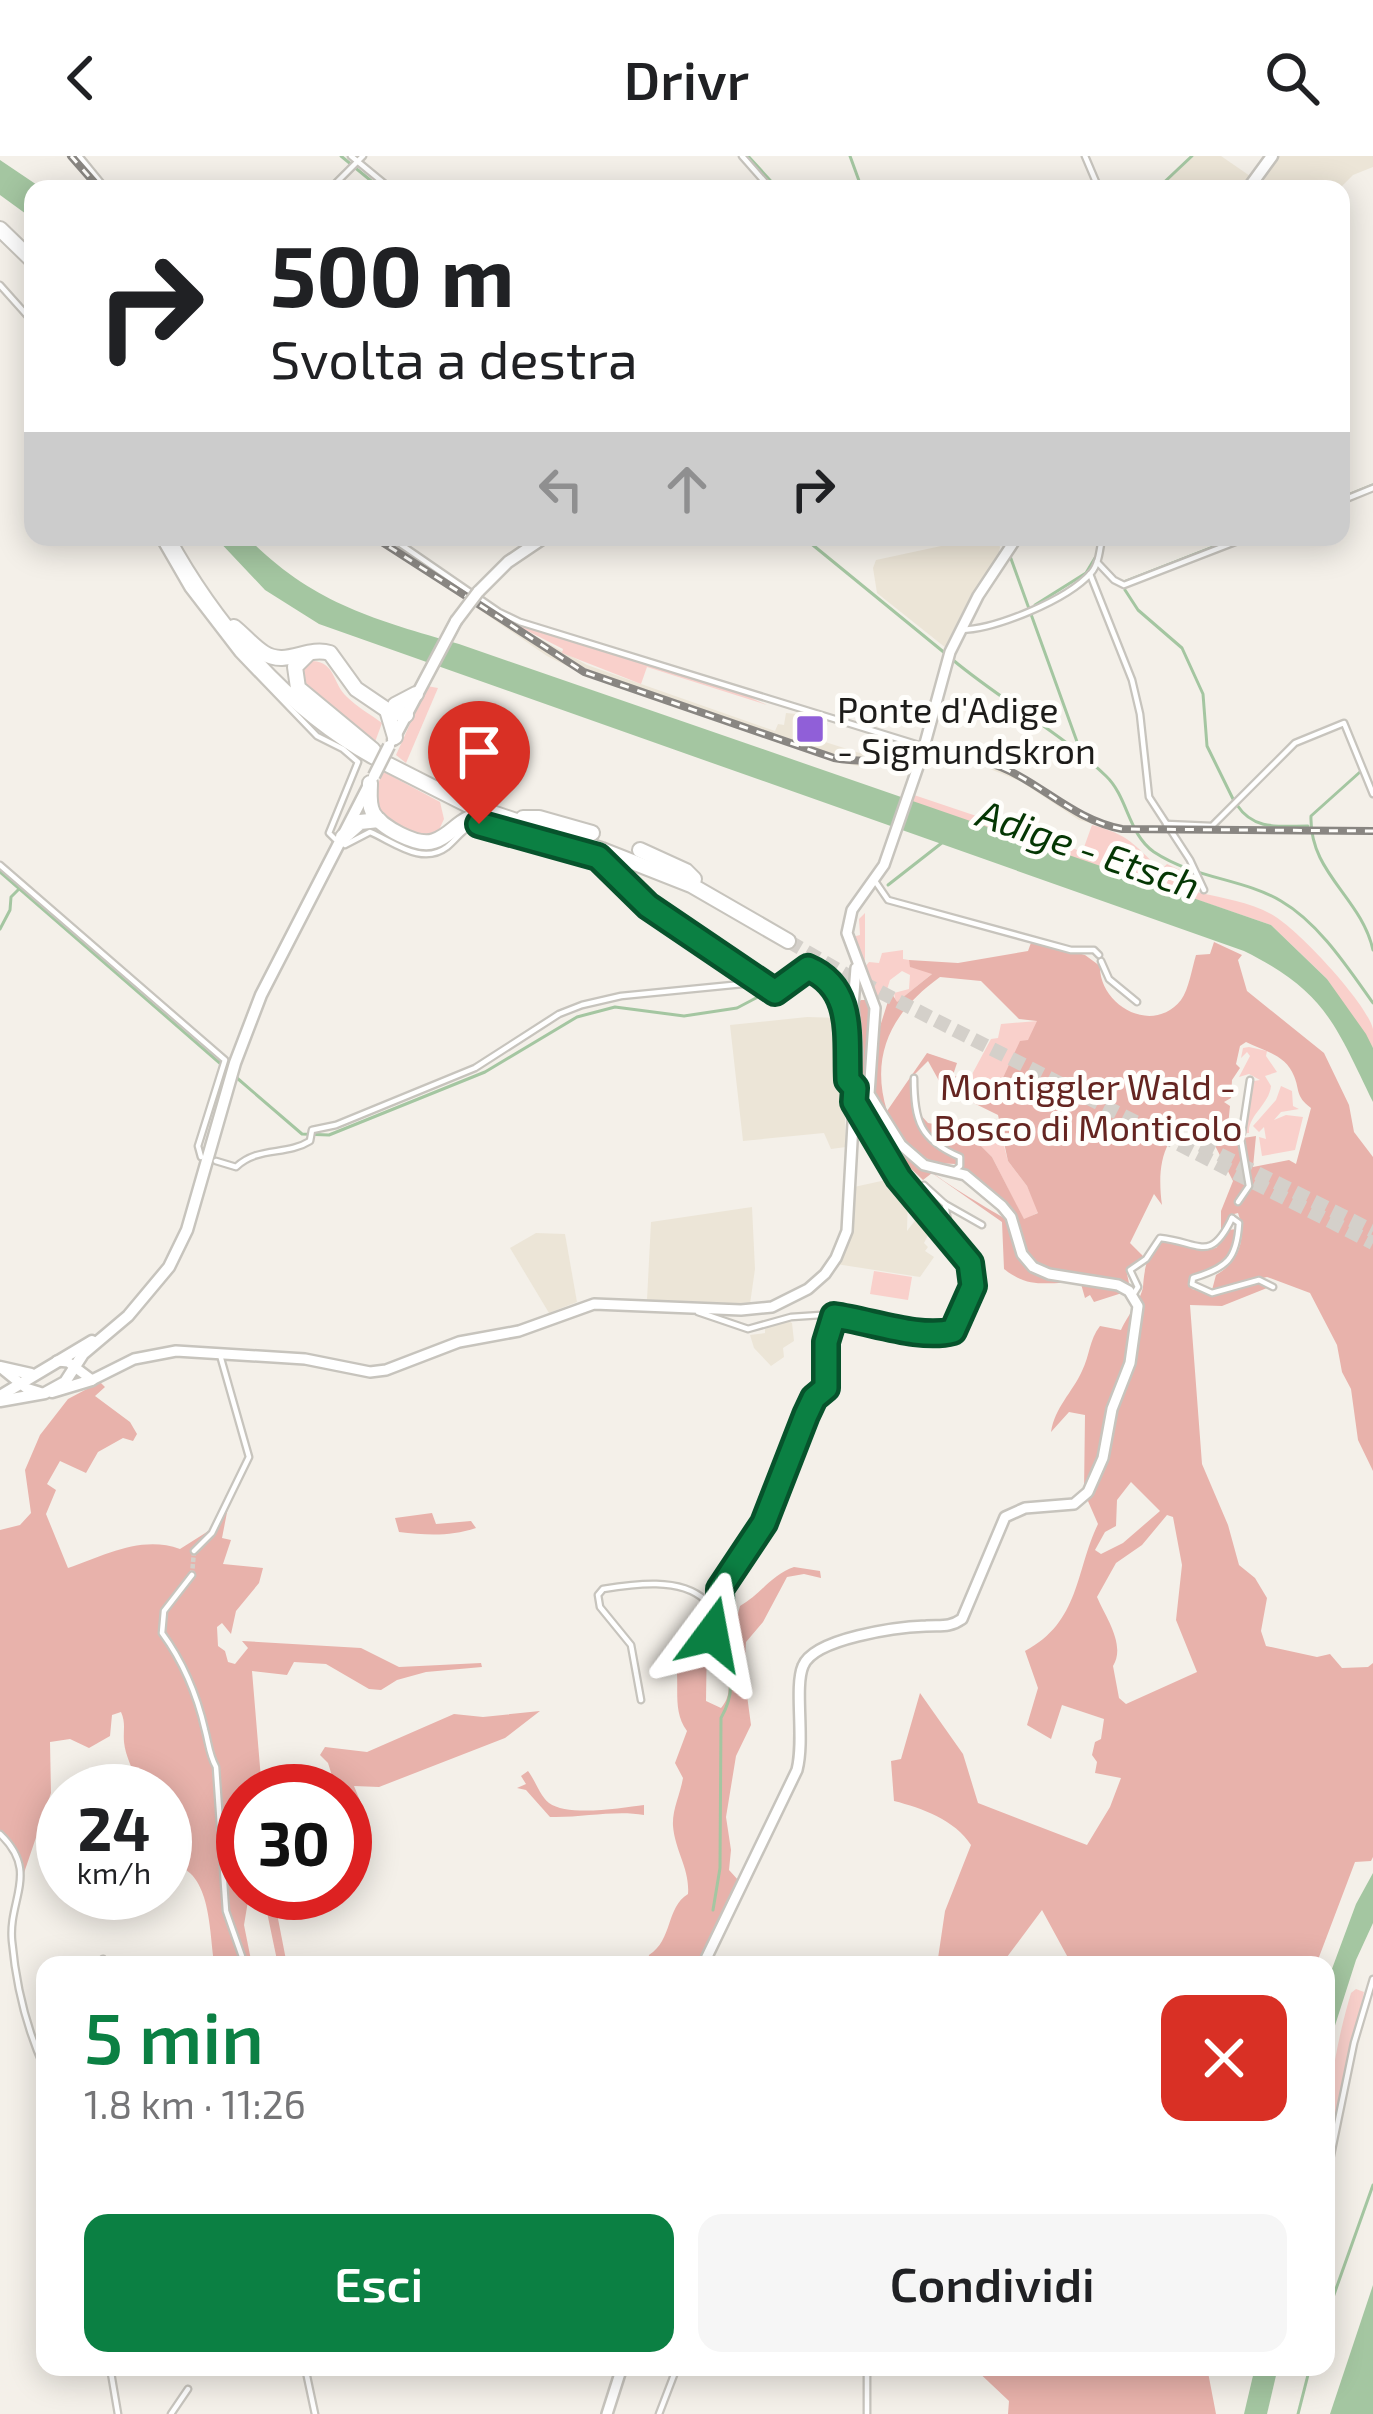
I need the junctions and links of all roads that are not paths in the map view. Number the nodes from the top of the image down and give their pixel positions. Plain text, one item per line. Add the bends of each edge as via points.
1 (79, 156) edge
2 (742, 156) edge
3 (357, 158) edge
4 (99, 180) edge
5 (381, 180) edge
6 (763, 180) edge
7 (0, 225) edge
8 (24, 244) edge
9 (24, 251) edge
10 (0, 285) edge
11 (24, 312) edge
12 (163, 546) edge
13 (176, 546) edge
14 (177, 546) edge
15 (403, 546) edge
16 (533, 546) edge
17 (1011, 546) edge
18 (1100, 546) edge
19 (1225, 546) edge
20 (1097, 562) junction
21 (1090, 574) junction
22 (234, 627) junction
23 (961, 630) junction
24 (319, 650) junction
25 (418, 690) joint
26 (392, 708) junction
27 (924, 747) junction
28 (379, 759) junction
29 (1373, 794) edge
30 (355, 812) junction
31 (523, 818) junction
32 (375, 819) junction
33 (1165, 824) junction
34 (442, 836) junction
35 (341, 840) junction
36 (595, 846) junction
37 (640, 850) dead end
38 (0, 865) edge
39 (694, 879) junction
40 (875, 881) junction
41 (1204, 890) dead end
42 (769, 987) junction
43 (862, 991) junction
44 (767, 998) dead end
45 (1136, 1001) dead end
46 (230, 1062) junction
47 (226, 1077) junction
48 (914, 1078) dead end
49 (1250, 1080) dead end
50 (855, 1088) junction
51 (854, 1102) junction
52 (201, 1157) dead end
53 (216, 1161) dead end
54 (955, 1170) junction
55 (924, 1185) dead end
56 (1238, 1202) dead end
57 (945, 1204) junction
58 (982, 1226) dead end
59 (951, 1238) junction
60 (1273, 1287) dead end
61 (1133, 1295) junction
62 (696, 1307) junction
63 (834, 1316) junction
64 (100, 1338) junction
65 (219, 1352) junction
66 (56, 1361) junction
67 (2, 1368) edge
68 (74, 1369) junction
69 (92, 1380) junction
70 (26, 1382) junction
71 (47, 1392) junction
72 (0, 1398) edge
73 (194, 1552) tunnel mouth
74 (192, 1574) tunnel mouth
75 (640, 1700) dead end
76 (0, 1834) edge
77 (242, 1956) edge
78 (707, 1956) edge
79 (1373, 1979) edge
80 (36, 2043) edge
81 (1335, 2135) edge
82 (112, 2376) edge
83 (307, 2376) edge
84 (619, 2376) edge
85 (674, 2376) edge
86 (867, 2376) edge
87 (188, 2389) dead end
88 (118, 2414) edge
89 (171, 2414) edge
90 (315, 2414) edge
91 (607, 2414) edge
92 (659, 2414) edge
93 (867, 2414) edge

1 - 4 street
2 - 6 street
3 - 5 street
7 - 8 highway
7 - 9 highway
10 - 11 street
12 - 35 street via 238,654 317,736 358,762 329,833
13 - 28 highway via 245,650 300,704
14 - 22 highway
15 - 27 street via 520,622
16 - 25 main road, bridge via 495,574 456,621
17 - 23 main road
18 - 20 street
19 - 20 street via 1124,585
20 - 21 street
21 - 23 street via 1029,612
21 - 33 street via 1126,659 1146,787
22 - 24 highway via 272,657
22 - 28 highway via 314,708
23 - 27 main road
24 - 26 highway via 337,658 350,683
24 - 28 highway via 295,667 298,688
25 - 26 highway
26 - 28 highway
27 - 40 main road
28 - 30 main road
28 - 31 highway
28 - 32 highway
28 - 34 highway via 443,801 449,816
28 - 36 highway via 466,804
29 - 33 street via 1345,723 1295,743 1212,826
30 - 32 highway
30 - 35 main road
31 - 36 highway
31 - 39 highway
32 - 34 highway via 417,842
32 - 35 highway
33 - 41 street
34 - 36 highway via 484,815
35 - 36 street via 370,832 428,854 479,824
35 - 46 main road
36 - 39 highway via 789,938
36 - 42 street via 648,906
37 - 39 highway
38 - 46 street
40 - 43 main road via 848,921
40 - 45 street via 888,900 1094,950 1109,979
42 - 44 street
42 - 50 street via 808,968 836,985
42 - 53 street via 582,1005 475,1068 311,1132 295,1149 253,1154 236,1167
43 - 50 main road
43 - 54 main road via 876,1025 868,1083 874,1107 913,1157
46 - 47 main road
47 - 52 street via 198,1146
47 - 64 main road via 200,1191 169,1267
48 - 54 street via 922,1129 934,1146 960,1157
49 - 56 street via 1241,1136 1249,1186
50 - 51 main road
51 - 59 street via 899,1178
51 - 62 main road via 849,1221 831,1266 808,1289 772,1306
54 - 61 main road via 1007,1211 1033,1267
55 - 57 street
57 - 58 street
57 - 59 street
59 - 63 street via 974,1278 953,1331 917,1334
60 - 61 street via 1259,1280 1212,1293 1192,1284 1234,1256 1235,1218 1215,1245 1160,1238 1130,1270
61 - 78 main road via 1130,1363 1083,1498 1005,1517 958,1623 833,1642 805,1661 797,1770
62 - 63 street via 748,1329
62 - 65 main road via 584,1305 370,1372
63 - 75 street via 826,1388 806,1415 764,1523 720,1589 716,1634 705,1600 686,1588 602,1589 600,1606 631,1645
64 - 66 main road
64 - 68 main road
65 - 69 main road via 154,1354
65 - 73 street via 248,1457
66 - 68 main road
66 - 70 main road
67 - 70 main road
67 - 72 main road
68 - 69 main road
68 - 71 main road
69 - 71 main road
70 - 71 main road
70 - 72 main road
71 - 72 main road
74 - 77 street via 164,1611 162,1633 183,1663 216,1767 226,1911
76 - 80 street via 21,1874 11,1931 18,1993
79 - 81 street
82 - 88 street
83 - 90 street
84 - 91 main road
85 - 92 street
86 - 93 street
87 - 89 street

